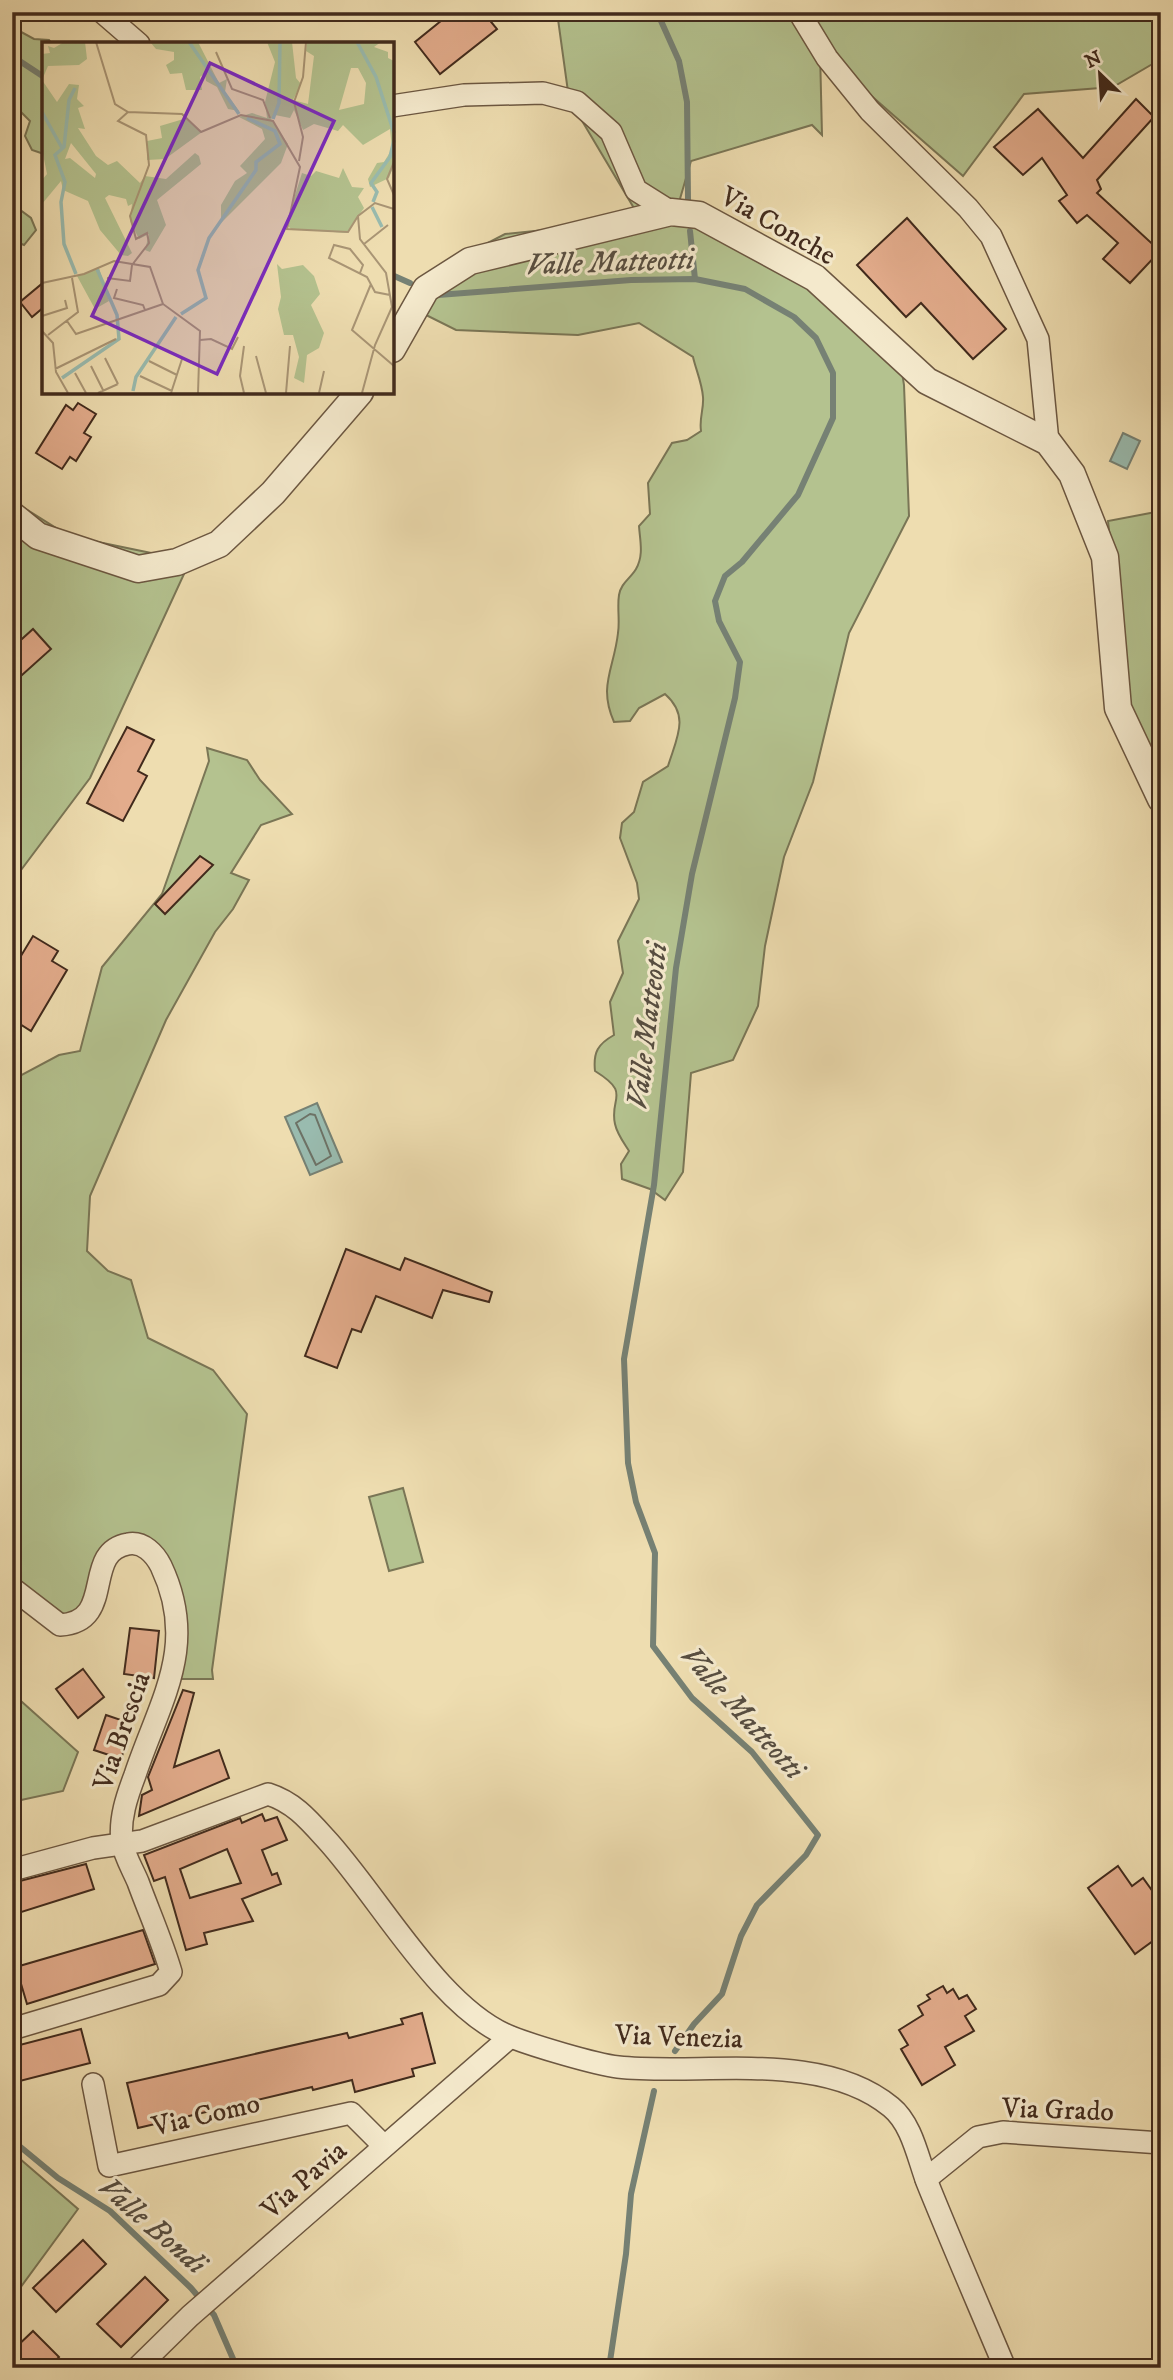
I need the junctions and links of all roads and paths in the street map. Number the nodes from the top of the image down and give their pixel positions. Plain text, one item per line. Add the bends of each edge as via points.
1 (102, 12) edge
2 (799, 12) edge
3 (137, 42) edge
4 (394, 106) edge
5 (671, 212) junction
6 (394, 345) edge
7 (358, 394) edge
8 (1048, 442) junction
9 (12, 515) edge
10 (1161, 799) edge
11 (12, 1588) edge
12 (122, 1843) junction
13 (12, 1871) edge
14 (12, 2029) edge
15 (510, 2037) junction
16 (93, 2084) dead end
17 (1161, 2143) edge
18 (384, 2147) junction
19 (926, 2179) junction
20 (137, 2368) edge
21 (1005, 2368) edge

1 - 3 street
2 - 8 street via 827,58 870,111 991,236 1038,339
4 - 5 street via 464,95 543,93 577,102 611,132 636,190
5 - 6 street, Via Conche via 470,261 426,289
5 - 8 street, Via Conche via 699,215 815,278 927,381
7 - 9 street via 273,493 219,544 177,562 138,569 38,536
8 - 10 street, Via Conche via 1072,474 1105,557 1118,708
11 - 12 street, Via Brescia via 60,1625 84,1619 111,1553 128,1544 143,1546 156,1556 167,1580 177,1611 173,1679 124,1804
12 - 13 street, Via Venezia
12 - 14 street via 171,1972 159,1986
12 - 15 street, Via Venezia via 142,1841 250,1798 268,1794 286,1800 354,1868 438,1983 478,2018
15 - 18 street, Via Pavia
15 - 19 street, Via Venezia via 617,2067 783,2070 851,2083 892,2108 915,2144
16 - 18 street, Via Como via 109,2165 351,2113
17 - 19 street, Via Grado via 1003,2132 978,2137
18 - 20 street, Via Pavia
19 - 21 street, Via Venezia

